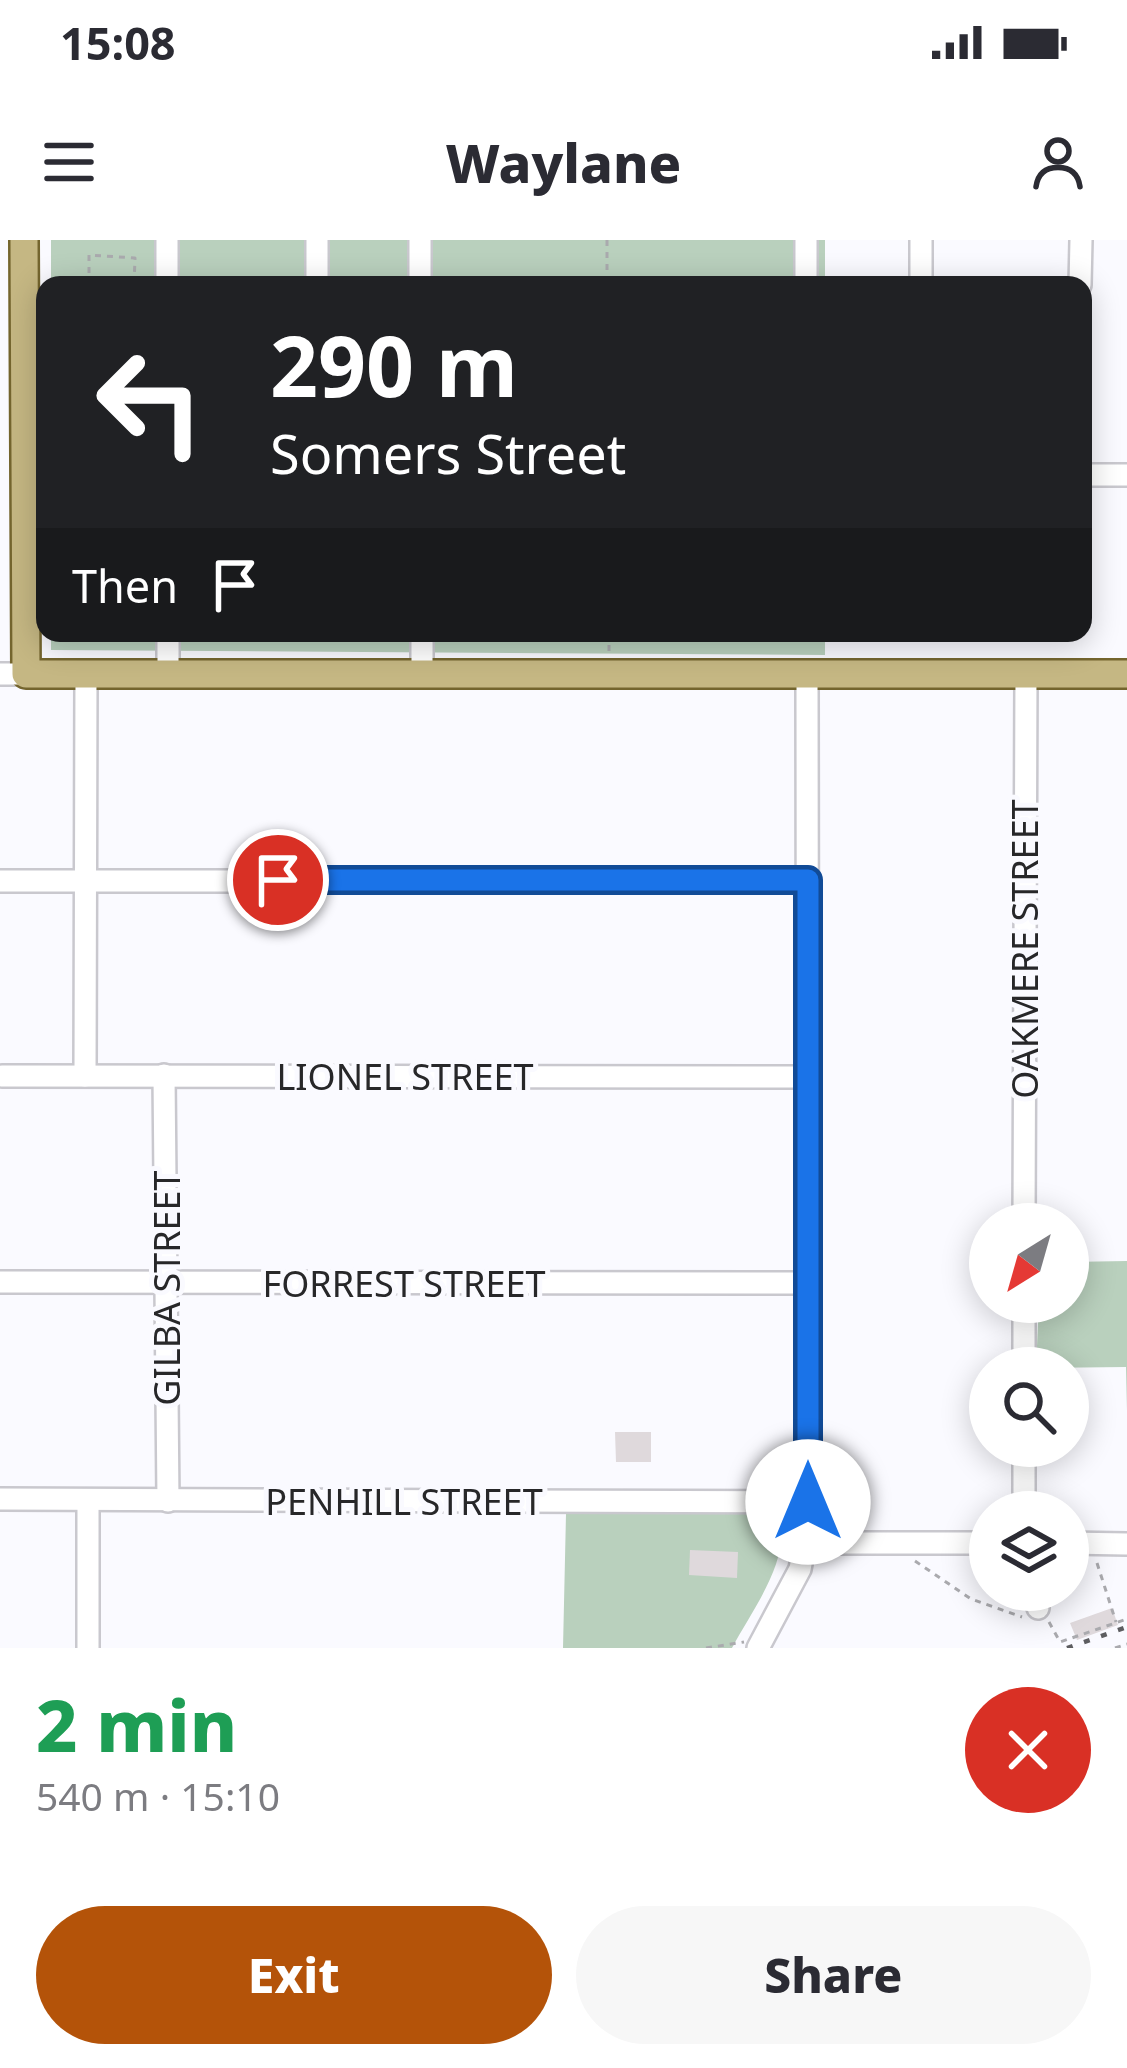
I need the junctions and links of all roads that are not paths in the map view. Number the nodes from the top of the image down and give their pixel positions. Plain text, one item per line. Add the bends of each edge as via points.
1 (24, 240) edge
2 (167, 240) edge
3 (317, 240) edge
4 (420, 240) edge
5 (806, 240) edge
6 (921, 240) edge
7 (1081, 240) edge
8 (167, 276) edge
9 (317, 276) edge
10 (420, 276) edge
11 (806, 276) edge
12 (921, 276) edge
13 (1080, 276) edge
14 (1092, 475) edge
15 (1127, 475) edge
16 (168, 642) edge
17 (422, 642) edge
18 (13, 674) edge
19 (86, 674) junction
20 (422, 674) junction
21 (807, 674) junction
22 (1026, 674) junction
23 (1127, 674) edge
24 (168, 675) junction
25 (85, 880) junction
26 (808, 880) junction
27 (0, 881) edge
28 (164, 1075) junction
29 (2, 1076) edge
30 (85, 1076) junction
31 (808, 1077) junction
32 (1024, 1203) edge
33 (0, 1282) edge
34 (166, 1282) junction
35 (807, 1283) junction
36 (0, 1499) edge
37 (88, 1500) junction
38 (167, 1502) junction
39 (808, 1502) junction
40 (1089, 1543) edge
41 (807, 1544) junction
42 (969, 1544) edge
43 (1127, 1544) edge
44 (752, 1645) edge
45 (88, 1648) edge

1 - 18 main road
2 - 8 street
3 - 9 street
4 - 10 street
5 - 11 street
6 - 12 street
7 - 13 street
14 - 15 street
16 - 24 street
17 - 20 street
18 - 19 main road
19 - 24 main road
19 - 25 street
20 - 21 main road
20 - 24 main road
21 - 22 main road
21 - 26 street
22 - 23 main road
22 - 32 street, OAKMERE STREET
25 - 26 street
25 - 27 street
25 - 30 street
26 - 31 street
28 - 30 street, LIONEL STREET
28 - 31 street, LIONEL STREET
28 - 34 street, GILBA STREET
29 - 30 street, LIONEL STREET
31 - 35 street
33 - 34 street, FORREST STREET
34 - 35 street, FORREST STREET
34 - 38 street, GILBA STREET
35 - 39 street
36 - 37 street, PENHILL STREET
37 - 38 street, PENHILL STREET
37 - 45 street
38 - 39 street, PENHILL STREET
39 - 41 street
40 - 43 street
41 - 42 street
41 - 44 street via 794,1582

